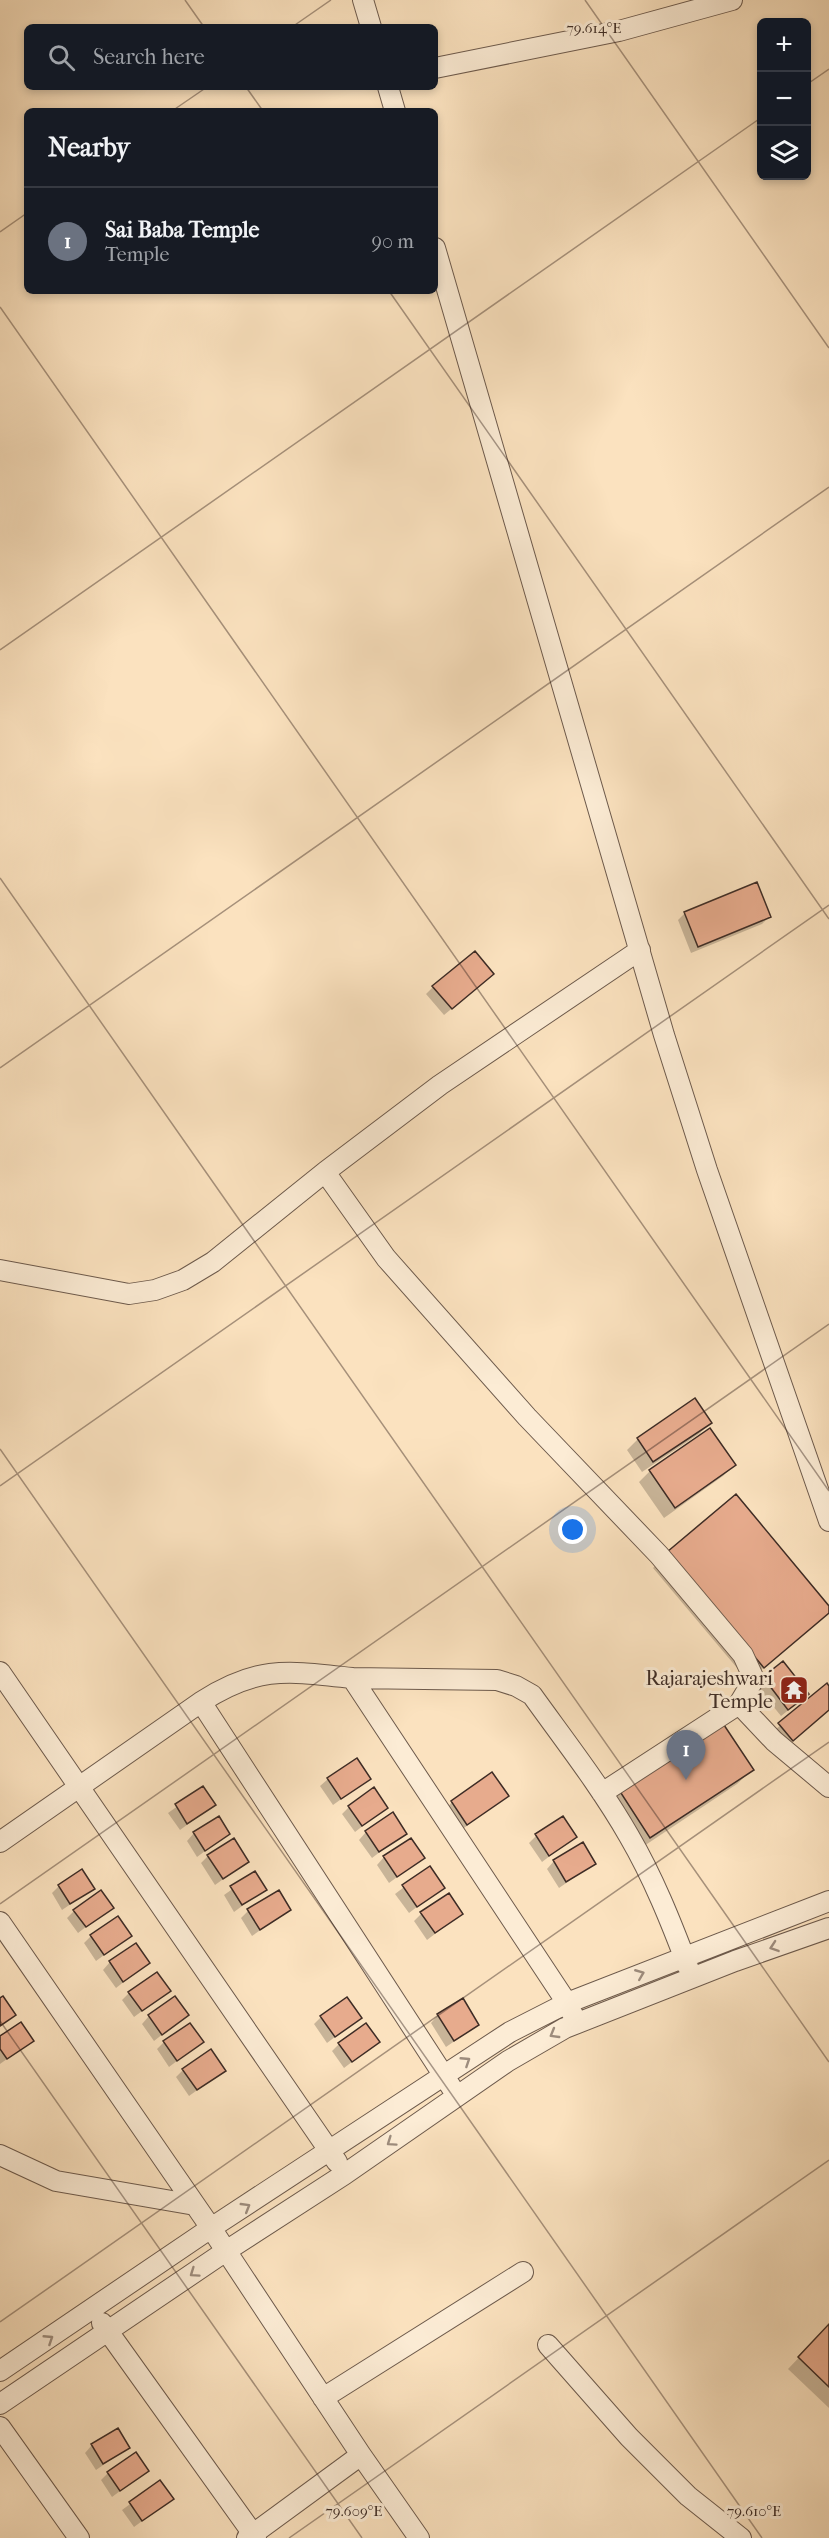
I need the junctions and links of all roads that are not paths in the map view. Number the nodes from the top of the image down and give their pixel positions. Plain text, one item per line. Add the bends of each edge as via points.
1 (363, 0) edge
2 (732, 0) edge
3 (370, 24) edge
4 (438, 67) edge
5 (389, 90) edge
6 (394, 108) edge
7 (438, 258) edge
8 (640, 950) junction
9 (326, 1172) junction
10 (0, 1270) edge
11 (829, 1521) edge
12 (0, 1672) edge
13 (352, 1678) junction
14 (201, 1702) junction
15 (739, 1704) junction
16 (79, 1787) junction
17 (829, 1787) edge
18 (602, 1793) junction
19 (0, 1842) edge
20 (829, 1901) edge
21 (0, 1922) edge
22 (829, 1928) edge
23 (684, 1956) junction
24 (692, 1977) junction
25 (567, 2003) junction
26 (577, 2023) junction
27 (444, 2074) junction
28 (458, 2096) junction
29 (330, 2151) junction
30 (0, 2155) edge
31 (345, 2174) junction
32 (195, 2205) junction
33 (211, 2228) junction
34 (226, 2251) junction
35 (523, 2272) dead end
36 (94, 2309) junction
37 (108, 2332) junction
38 (548, 2345) dead end
39 (0, 2371) edge
40 (323, 2398) junction
41 (0, 2404) edge
42 (0, 2427) edge
43 (361, 2455) junction
44 (252, 2537) edge
45 (79, 2538) edge
46 (419, 2538) edge
47 (741, 2538) edge

1 - 3 street
2 - 4 street via 619,31
5 - 6 street
7 - 8 street
8 - 9 street via 440,1085
8 - 11 street via 707,1170
9 - 10 street via 213,1262 183,1280 155,1290 129,1294
9 - 15 street via 386,1258 527,1417 660,1555 743,1655 754,1678
12 - 16 street
13 - 14 street via 275,1671 241,1679
13 - 18 street via 497,1680 516,1686 532,1695
13 - 25 street
14 - 16 street
14 - 27 street
15 - 17 street via 774,1741
15 - 18 street
16 - 19 street
16 - 29 street
18 - 23 street via 649,1871
20 - 23 street
21 - 32 street
22 -> 24 street
23 - 24 street
25 -> 23 street
24 - 26 street
25 - 26 street
27 -> 25 street via 510,2032
26 -> 28 street via 508,2061
27 - 28 street
27 - 29 street
28 -> 31 street
29 - 31 street
33 -> 29 street
30 - 32 street via 56,2181
31 - 34 street
32 - 33 street
33 - 34 street
33 - 36 street
34 -> 37 street
34 - 40 street
35 - 40 street
36 - 37 street
39 -> 36 street
37 - 41 street
37 - 44 street
38 - 47 street via 629,2437 688,2496
40 - 43 street
42 - 45 street
43 - 44 street
43 - 46 street

